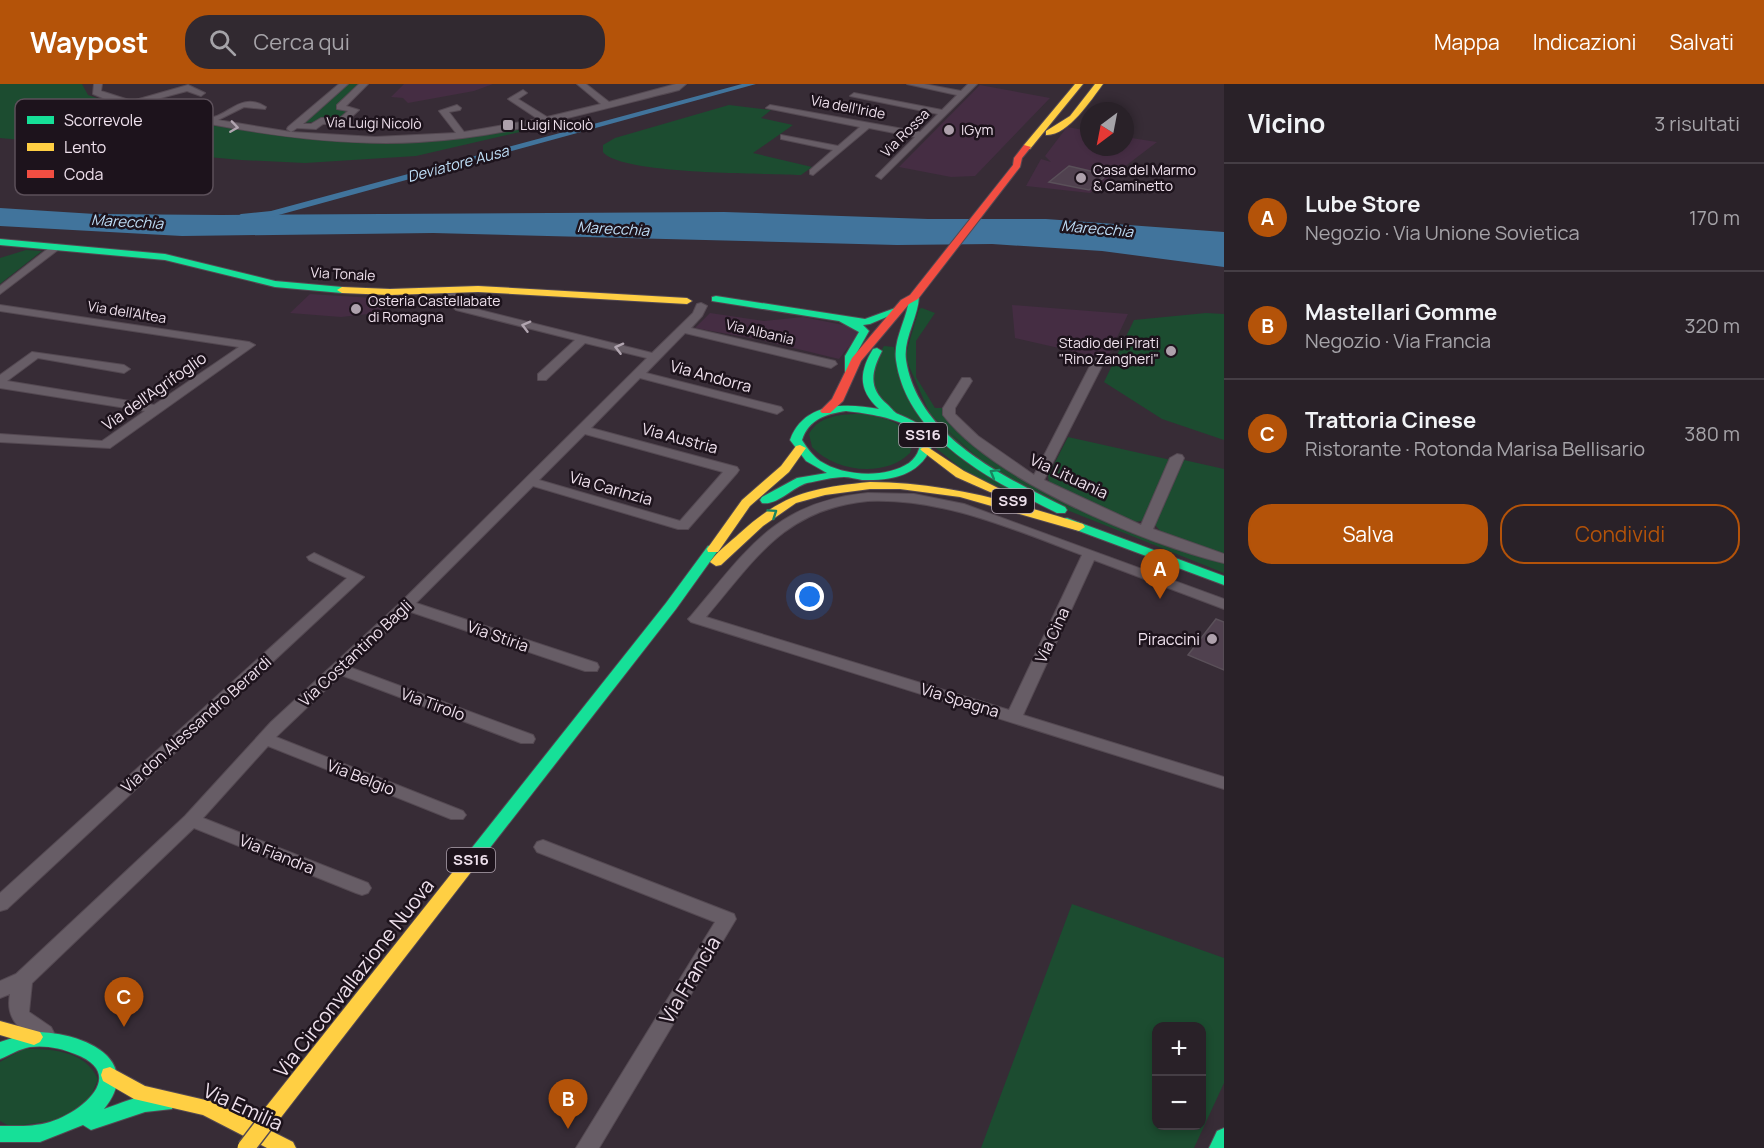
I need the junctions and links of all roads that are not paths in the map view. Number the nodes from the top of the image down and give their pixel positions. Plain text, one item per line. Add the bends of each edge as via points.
1 (343, 84) edge
2 (364, 84) edge
3 (581, 84) edge
4 (682, 84) edge
5 (911, 84) edge
6 (973, 84) edge
7 (1068, 84) edge
8 (1079, 84) edge
9 (1089, 84) edge
10 (1099, 84) edge
11 (97, 88) edge
12 (201, 93) dead end
13 (523, 93) dead end
14 (963, 94) junction
15 (854, 96) dead end
16 (120, 99) edge
17 (149, 99) edge
18 (606, 105) junction
19 (262, 107) dead end
20 (457, 108) dead end
21 (770, 108) dead end
22 (944, 113) junction
23 (213, 119) edge
24 (544, 119) junction
25 (213, 124) edge
26 (868, 125) junction
27 (294, 126) junction
28 (1044, 132) junction
29 (286, 133) junction
30 (462, 135) junction
31 (921, 135) junction
32 (784, 137) dead end
33 (839, 149) junction
34 (813, 172) dead end
35 (881, 176) dead end
36 (0, 242) edge
37 (58, 246) junction
38 (448, 290) junction
39 (0, 291) edge
40 (914, 301) junction
41 (694, 303) junction
42 (0, 309) edge
43 (898, 310) junction
44 (832, 318) junction
45 (682, 329) junction
46 (583, 339) junction
47 (249, 345) joint
48 (655, 357) junction
49 (1099, 360) dead end
50 (831, 364) dead end
51 (124, 369) dead end
52 (850, 373) junction
53 (637, 374) junction
54 (542, 377) dead end
55 (966, 381) dead end
56 (0, 383) edge
57 (155, 409) junction
58 (777, 410) dead end
59 (826, 411) junction
60 (890, 413) junction
61 (582, 429) junction
62 (0, 438) edge
63 (800, 448) junction
64 (926, 450) junction
65 (1177, 458) dead end
66 (897, 472) junction
67 (850, 474) junction
68 (530, 481) junction
69 (1036, 481) junction
70 (1081, 524) junction
71 (683, 526) joint
72 (1143, 530) junction
73 (1090, 553) junction
74 (314, 557) dead end
75 (1224, 559) edge
76 (712, 565) junction
77 (1224, 581) edge
78 (1224, 604) edge
79 (406, 605) junction
80 (671, 606) junction
81 (591, 667) dead end
82 (339, 669) junction
83 (1014, 716) junction
84 (265, 739) junction
85 (527, 739) dead end
86 (1224, 783) edge
87 (457, 815) dead end
88 (191, 820) junction
89 (543, 847) dead end
90 (362, 888) dead end
91 (0, 904) edge
92 (23, 980) junction
93 (0, 990) edge
94 (0, 1028) edge
95 (49, 1039) junction
96 (0, 1051) edge
97 (110, 1075) junction
98 (184, 1102) junction
99 (91, 1122) junction
100 (1, 1135) edge
101 (1224, 1137) edge
102 (12, 1148) edge
103 (246, 1148) edge
104 (286, 1148) edge
105 (587, 1148) edge
106 (1219, 1148) edge

1 - 27 street
2 - 27 street via 340,107 355,110 342,122
3 - 18 street
4 - 18 street, Via Luigi Nicolò
5 - 14 street
6 - 14 street, Via Rossa
7 - 28 main road via 1040,118
8 - 28 main road, SS16
9 - 28 main road, SS16
10 - 28 main road via 1073,118
11 - 16 street, Via Luigi Nicolò
12 - 17 street via 188,88
13 - 24 street via 513,99
14 - 22 street, Via Rossa
15 - 22 street
18 - 24 street, Via Luigi Nicolò
19 - 23 street via 243,104
20 - 30 street, Via Luigi Nicolò via 443,111
21 - 26 street, Via dell'Iride
22 - 31 street, Via Rossa
24 - 30 street, Via Luigi Nicolò
25 -> 29 street, Via Luigi Nicolò
26 - 31 street, Via dell'Iride
26 - 33 street
27 - 29 street
28 - 40 main road, SS16 via 1018,159
29 - 30 street, Via Luigi Nicolò via 371,139
31 - 35 street, Via Rossa
32 - 33 street
33 - 34 street
36 - 37 main road, Via Tonale
37 - 38 main road, Via Tonale via 165,257 308,289
37 - 39 street
38 - 41 main road, Via Tonale via 554,292
46 -> 38 street via 460,308
40 - 43 main road, SS16
40 - 60 main road, SS16 via 895,323 865,372 867,393
70 -> 40 main road via 988,470 956,445 920,405 901,357
41 - 44 main road, Via Tonale via 689,295 700,292 716,299
41 - 45 street, Via Costantino Bagli via 698,314
42 - 47 street, Via dell'Altea
43 - 44 main road via 872,321
43 - 52 main road, SS16 via 856,360
44 - 52 main road via 864,331 850,354
45 - 48 street, Via Costantino Bagli
45 - 50 street, Via Albania
48 -> 46 street
46 - 54 street
47 - 57 street, Via dell'Agrifoglio
48 - 53 street, Via Costantino Bagli
49 - 69 street
51 - 56 street via 36,354
52 - 59 main road, SS16 via 837,401
53 - 58 street, Via Andorra
53 - 61 street, Via Costantino Bagli
55 - 69 street, Via Lituania via 949,408 949,415 974,440
56 - 57 street
57 - 62 street, Via dell'Agrifoglio via 105,445
59 - 60 main road, SS16 via 862,408
59 - 63 main road, SS16 via 801,425 796,440
60 - 64 main road, SS16 via 917,428 926,442
61 - 68 street, Via Costantino Bagli
61 - 71 street, Via Austria via 732,470
63 - 67 main road, SS16 via 821,466
63 - 80 main road, Via Circonvallazione Nuova / SS16 via 785,469 746,503
64 - 66 main road, SS16 via 916,463
64 - 70 main road, SS9 via 960,474
65 - 72 street
66 - 67 main road, SS16
66 - 70 main road, SS9 via 959,482
67 - 76 main road, Via Circonvallazione Nuova / SS16 via 803,479 780,489 758,506
68 - 71 street, Via Carinzia
68 - 79 street, Via Costantino Bagli
69 - 72 street, Via Lituania
76 -> 70 main road via 758,523 789,503 843,487 874,483 914,484 971,494
70 - 77 main road, SS9
72 - 75 street, Via Lituania
73 - 78 street
73 - 83 street, Via Cina
73 - 83 street, Via Spagna via 948,504 914,498 854,499 795,518 752,554 696,619
74 - 91 street, Via don Alessandro Berardi via 357,577
76 - 80 main road, Via Circonvallazione Nuova / SS16
79 - 81 street, Via Stiria
79 - 82 street, Via Costantino Bagli
80 - 103 main road, Via Circonvallazione Nuova / SS16, bridge
82 - 84 street, Via Costantino Bagli
82 - 85 street, Via Tirolo
83 - 86 street, Via Spagna
84 - 87 street, Via Belgio
84 - 88 street, Via Costantino Bagli
88 - 90 street, Via Fiandra
88 - 92 street, Via Costantino Bagli
89 - 105 street, Via Francia via 727,919
92 - 93 street, Via Costantino Bagli
92 - 95 street via 17,1011 22,1020
94 - 95 main road via 13,1034
95 - 96 main road via 22,1041
95 - 97 main road, Via Emilia via 93,1053
97 - 98 main road, Via Emilia via 141,1093
97 - 99 main road via 110,1091
98 - 99 main road, Via Emilia via 145,1104
98 - 104 main road, Via Emilia via 207,1108
99 - 100 main road via 70,1137 54,1142 35,1143
100 - 102 main road
101 - 106 main road

